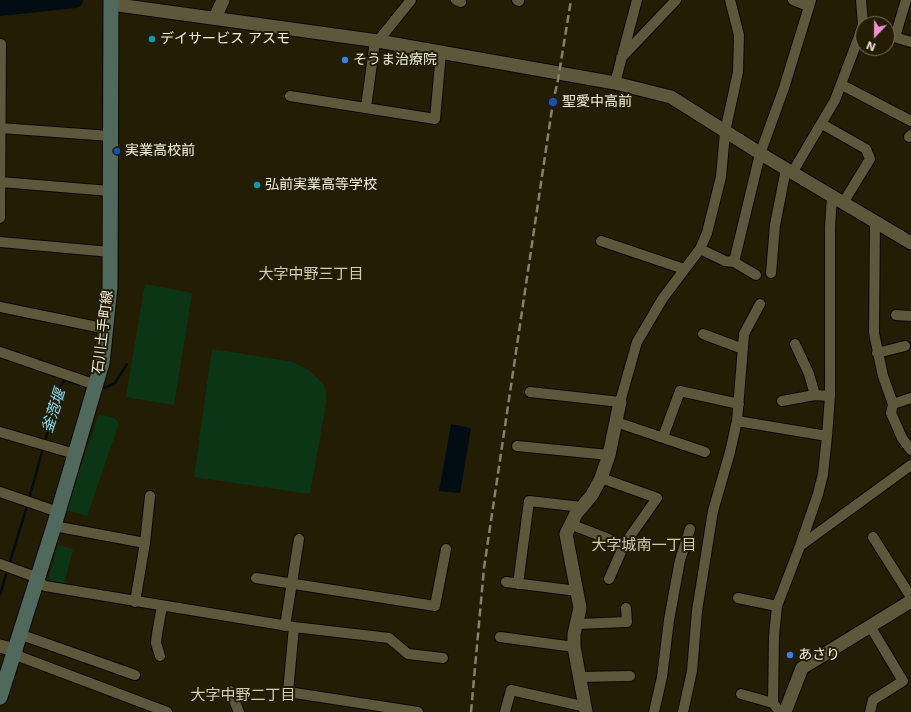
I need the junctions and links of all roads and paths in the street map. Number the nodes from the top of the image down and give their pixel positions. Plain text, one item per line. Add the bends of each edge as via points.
1 (223, 0) edge
2 (412, 0) edge
3 (637, 0) edge
4 (676, 0) edge
5 (730, 0) edge
6 (793, 0) edge
7 (860, 0) edge
8 (906, 0) edge
9 (111, 2) edge
10 (810, 3) edge
11 (862, 16) edge
12 (215, 18) junction
13 (895, 26) edge
14 (895, 37) edge
15 (377, 41) junction
16 (911, 42) edge
17 (1, 46) edge
18 (855, 50) edge
19 (441, 53) junction
20 (620, 59) junction
21 (615, 83) junction
22 (842, 85) junction
23 (1, 95) edge
24 (290, 96) dead end
25 (366, 107) junction
26 (911, 121) edge
27 (822, 124) junction
28 (1, 128) edge
29 (725, 132) junction
30 (110, 136) junction
31 (760, 154) junction
32 (789, 171) junction
33 (1, 182) edge
34 (110, 191) junction
35 (838, 200) junction
36 (0, 218) edge
37 (875, 222) junction
38 (601, 241) dead end
39 (0, 242) edge
40 (911, 243) edge
41 (700, 249) junction
42 (110, 252) junction
43 (734, 262) junction
44 (684, 269) junction
45 (770, 272) dead end
46 (756, 275) dead end
47 (760, 304) dead end
48 (0, 307) edge
49 (896, 315) dead end
50 (911, 316) edge
51 (107, 329) junction
52 (703, 334) dead end
53 (795, 344) dead end
54 (905, 346) dead end
55 (743, 349) junction
56 (0, 352) edge
57 (877, 353) junction
58 (96, 385) junction
59 (530, 392) dead end
60 (815, 395) junction
61 (830, 396) junction
62 (911, 398) edge
63 (782, 401) dead end
64 (620, 402) junction
65 (739, 404) junction
66 (893, 404) junction
67 (737, 421) junction
68 (616, 422) junction
69 (0, 432) edge
70 (827, 436) junction
71 (663, 437) junction
72 (518, 446) dead end
73 (911, 450) edge
74 (705, 452) dead end
75 (75, 454) junction
76 (609, 455) junction
77 (911, 465) edge
78 (601, 478) junction
79 (0, 492) edge
80 (150, 496) dead end
81 (582, 507) junction
82 (56, 519) junction
83 (570, 524) junction
84 (690, 529) dead end
85 (873, 537) dead end
86 (299, 539) dead end
87 (144, 544) junction
88 (624, 545) junction
89 (800, 546) junction
90 (446, 549) dead end
91 (0, 564) edge
92 (256, 578) dead end
93 (36, 579) junction
94 (609, 579) dead end
95 (506, 582) dead end
96 (292, 584) junction
97 (518, 584) junction
98 (577, 591) junction
99 (738, 598) dead end
100 (911, 598) edge
101 (911, 601) edge
102 (135, 602) junction
103 (162, 606) junction
104 (777, 606) junction
105 (626, 608) dead end
106 (577, 624) junction
107 (870, 626) junction
108 (290, 627) junction
109 (20, 634) junction
110 (500, 637) dead end
111 (574, 647) junction
112 (7, 648) edge
113 (160, 656) dead end
114 (443, 658) dead end
115 (135, 675) dead end
116 (630, 676) dead end
117 (579, 677) junction
118 (230, 691) dead end
119 (742, 694) dead end
120 (0, 697) edge
121 (773, 703) junction
122 (586, 710) edge
123 (168, 712) edge
124 (239, 712) edge
125 (418, 712) edge
126 (505, 712) edge
127 (654, 712) edge
128 (683, 712) edge
129 (780, 712) edge
130 (785, 712) edge
131 (870, 712) edge

1 - 12 street
2 - 15 street
3 - 20 street
4 - 20 street
5 - 29 street via 739,35 738,72
6 - 10 street
7 - 11 street
8 - 13 street
9 - 12 street
9 - 30 main road, 石川土手町線
10 - 31 street via 784,88
12 - 15 street
14 - 16 street
15 - 19 street
15 - 25 street
17 - 23 street
18 - 22 street
19 - 21 street
19 - 25 street via 435,119
20 - 21 street
21 - 29 street via 672,97
22 - 26 street
22 - 27 street
23 - 28 street
24 - 25 street
27 - 32 street
27 - 35 street via 866,149 870,159
28 - 30 street
28 - 33 street
29 - 31 street
29 - 41 street via 721,177 707,233
30 - 34 main road, 石川土手町線
31 - 32 street
31 - 43 street
32 - 35 street
32 - 45 street via 775,225
33 - 34 street
33 - 36 street
34 - 42 main road, 石川土手町線
35 - 37 street
35 - 61 street via 830,227
37 - 40 street
37 - 57 street via 874,333
38 - 44 street
39 - 42 street
41 - 43 street
41 - 44 street
42 - 51 main road, 石川土手町線
43 - 46 street
44 - 64 street via 637,342
47 - 55 street via 744,334
48 - 51 street
49 - 50 street
51 - 58 main road, 石川土手町線
52 - 55 street
53 - 60 street via 809,374
54 - 57 street
55 - 65 street
56 - 58 street
57 - 66 street
58 - 75 main road, 石川土手町線
59 - 64 street
60 - 61 street
60 - 63 street
61 - 70 street
62 - 66 street
64 - 68 street
65 - 67 street
65 - 71 street via 680,391
66 - 73 street via 891,413 902,438
67 - 70 street
67 - 128 street via 713,511 697,611 692,671
68 - 71 street
68 - 76 street
69 - 75 street
70 - 89 street via 823,474
71 - 74 street
72 - 76 street
75 - 82 main road, 石川土手町線
76 - 78 street
77 - 89 street
78 - 81 street
78 - 88 street via 657,498
79 - 82 street
80 - 87 street
81 - 83 street
81 - 97 street via 529,501
82 - 87 street
82 - 93 main road, 石川土手町線
83 - 88 street
83 - 98 street via 566,534 567,548
84 - 127 street via 680,560
85 - 100 street
86 - 96 street
87 - 102 street
88 - 94 street
89 - 104 street
90 - 96 street via 435,606
91 - 93 street
92 - 96 street
93 - 102 street via 45,586
93 - 109 main road, 石川土手町線
95 - 97 street
96 - 108 street
97 - 98 street
98 - 106 street via 580,608
99 - 104 street
101 - 107 street
102 - 103 street
103 - 108 street
103 - 113 street via 156,642
104 - 121 street
105 - 106 street via 627,622
106 - 111 street
107 - 130 street via 802,668
107 - 131 street via 902,682 874,700
108 - 114 street via 389,638 408,654
108 - 125 street via 288,692
109 - 112 main road, 石川土手町線
109 - 115 street
110 - 111 street
111 - 117 street
112 - 120 main road, 石川土手町線
112 - 123 street via 21,657
116 - 117 street
117 - 122 street
118 - 124 street
119 - 121 street
121 - 129 street
122 - 126 street via 511,690

